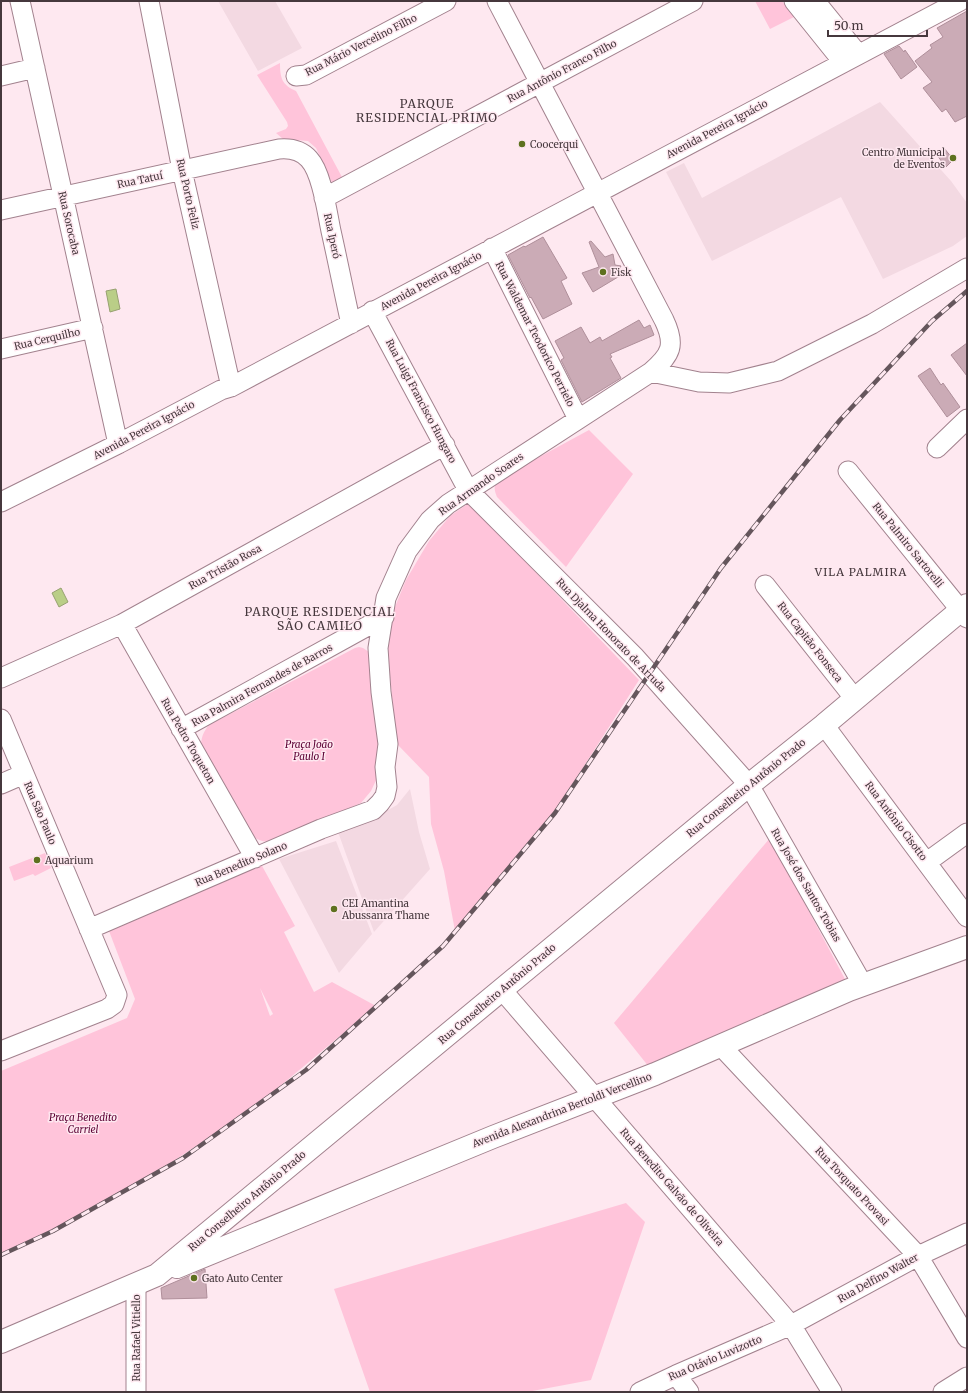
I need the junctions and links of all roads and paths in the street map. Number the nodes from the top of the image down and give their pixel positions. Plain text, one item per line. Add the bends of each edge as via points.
1 (20, 1) edge
2 (149, 1) edge
3 (446, 1) edge
4 (497, 1) edge
5 (693, 1) edge
6 (794, 1) edge
7 (814, 1) edge
8 (960, 1) edge
9 (851, 58) junction
10 (35, 68) junction
11 (1, 76) edge
12 (296, 76) dead end
13 (540, 83) junction
14 (302, 153) joint
15 (182, 170) junction
16 (597, 193) junction
17 (63, 196) junction
18 (324, 198) junction
19 (1, 210) edge
20 (492, 248) junction
21 (967, 268) edge
22 (372, 311) junction
23 (350, 324) junction
24 (93, 328) junction
25 (1, 349) edge
26 (651, 372) junction
27 (232, 387) junction
28 (578, 419) junction
29 (967, 420) edge
30 (118, 444) junction
31 (445, 445) junction
32 (937, 448) dead end
33 (848, 471) dead end
34 (468, 490) junction
35 (1, 502) edge
36 (765, 585) dead end
37 (965, 611) edge
38 (384, 617) junction
39 (122, 624) junction
40 (1, 678) edge
41 (855, 699) junction
42 (1, 719) edge
43 (824, 725) junction
44 (181, 729) junction
45 (24, 774) junction
46 (1, 784) edge
47 (749, 785) junction
48 (386, 791) joint
49 (967, 833) edge
50 (255, 858) junction
51 (927, 862) junction
52 (967, 917) edge
53 (89, 929) junction
54 (967, 947) edge
55 (863, 985) junction
56 (502, 990) junction
57 (3, 1045) edge
58 (721, 1046) junction
59 (596, 1098) junction
60 (221, 1223) junction
61 (967, 1233) edge
62 (238, 1243) junction
63 (918, 1256) junction
64 (157, 1275) junction
65 (136, 1284) junction
66 (791, 1326) junction
67 (967, 1338) edge
68 (1, 1342) edge
69 (676, 1375) junction
70 (967, 1377) edge
71 (136, 1392) edge
72 (640, 1392) edge
73 (689, 1392) edge
74 (832, 1392) edge
75 (943, 1392) edge

1 - 10 street, Rua Sorocaba
2 - 15 street, Rua Porto Feliz
3 - 12 street, Rua Mário Vercelino Filho via 306,75
4 - 13 street
5 - 13 street, Rua Antônio Franco Filho
6 - 9 street
7 - 9 street
8 - 9 street, Avenida Pereira Ignácio
9 - 16 street, Avenida Pereira Ignácio
10 - 11 street
10 - 17 street, Rua Sorocaba
13 - 16 street
13 - 18 street, Rua Antônio Franco Filho
14 - 15 street, Rua Tatuí via 279,149
14 - 18 street, Rua Iperó via 314,165
15 - 17 street, Rua Tatuí
15 - 27 street, Rua Porto Feliz
16 - 20 street, Avenida Pereira Ignácio
16 - 26 street, Rua Armando Soares via 669,330 671,341 667,354 662,363
17 - 19 street, Rua Tatuí
17 - 24 street, Rua Sorocaba
18 - 23 street, Rua Iperó
20 - 22 street, Avenida Pereira Ignácio
20 - 28 street, Rua Waldemar Teodorico Perrielo
21 - 26 street via 872,324 778,371 729,383 699,382
22 - 23 street, Avenida Pereira Ignácio
22 - 31 street, Rua Luigi Francisco Hungaro
23 - 27 street, Avenida Pereira Ignácio
24 - 25 street, Rua Cerquilho
24 - 30 street, Rua Sorocaba
26 - 28 street, Rua Armando Soares
27 - 30 street, Avenida Pereira Ignácio via 221,390
28 - 34 street, Rua Armando Soares
29 - 32 street
30 - 35 street, Avenida Pereira Ignácio
31 - 34 street, Rua Luigi Francisco Hungaro
31 - 39 street, Rua Tristão Rosa
33 - 37 street, Rua Palmiro Sartorelli
34 - 38 street, Rua Armando Soares via 430,520 406,551 386,598
34 - 47 street, Rua Djalma Honorato de Arruda via 635,657
36 - 41 street, Rua Capitão Fonseca
37 - 41 main road, Rua Conselheiro Antônio Prado
38 - 44 street, Rua Palmira Fernandes de Barros
38 - 48 street, Rua Armando Soares via 378,648 388,744 385,767
39 - 40 street, Rua Tristão Rosa
39 - 44 street, Rua Pedro Toqueton
41 - 43 main road, Rua Conselheiro Antônio Prado
42 - 45 street, Rua São Paulo
43 - 47 main road, Rua Conselheiro Antônio Prado
43 - 51 street, Rua Antônio Cisotto
44 - 50 street, Rua Pedro Toqueton
45 - 46 street
45 - 53 street, Rua São Paulo
47 - 55 street, Rua José dos Santos Tobias
47 - 56 main road, Rua Conselheiro Antônio Prado
48 - 50 street, Rua Benedito Solano via 383,800 373,810 335,823
49 - 51 street
50 - 53 street, Rua Benedito Solano
51 - 52 street, Rua Antônio Cisotto
53 - 57 street, Rua São Paulo via 117,995 114,1004 107,1009
54 - 55 main road, Avenida Alexandrina Bertoldi Vercellino
55 - 58 main road, Avenida Alexandrina Bertoldi Vercellino
56 - 59 street, Rua Benedito Galvão de Oliveira
56 - 60 main road, Rua Conselheiro Antônio Prado
58 - 59 main road, Avenida Alexandrina Bertoldi Vercellino
58 - 63 street, Rua Torquato Provasi
59 - 62 main road, Avenida Alexandrina Bertoldi Vercellino via 493,1137
59 - 66 street, Rua Benedito Galvão de Oliveira
60 - 62 main road via 226,1235
60 - 64 main road, Rua Conselheiro Antônio Prado
61 - 63 street, Rua Delfino Walter
62 - 64 main road, Avenida Alexandrina Bertoldi Vercellino
63 - 66 street, Rua Delfino Walter
63 - 67 street, Rua Torquato Provasi
64 - 65 main road, Rua Conselheiro Antônio Prado
65 - 68 main road, Rua Conselheiro Antônio Prado
65 - 71 street, Rua Rafael Vitiello
66 - 69 street, Rua Otávio Luvizotto
66 - 74 street, Rua Benedito Galvão de Oliveira
69 - 72 street, Rua Otávio Luvizotto
69 - 73 street
70 - 75 street

